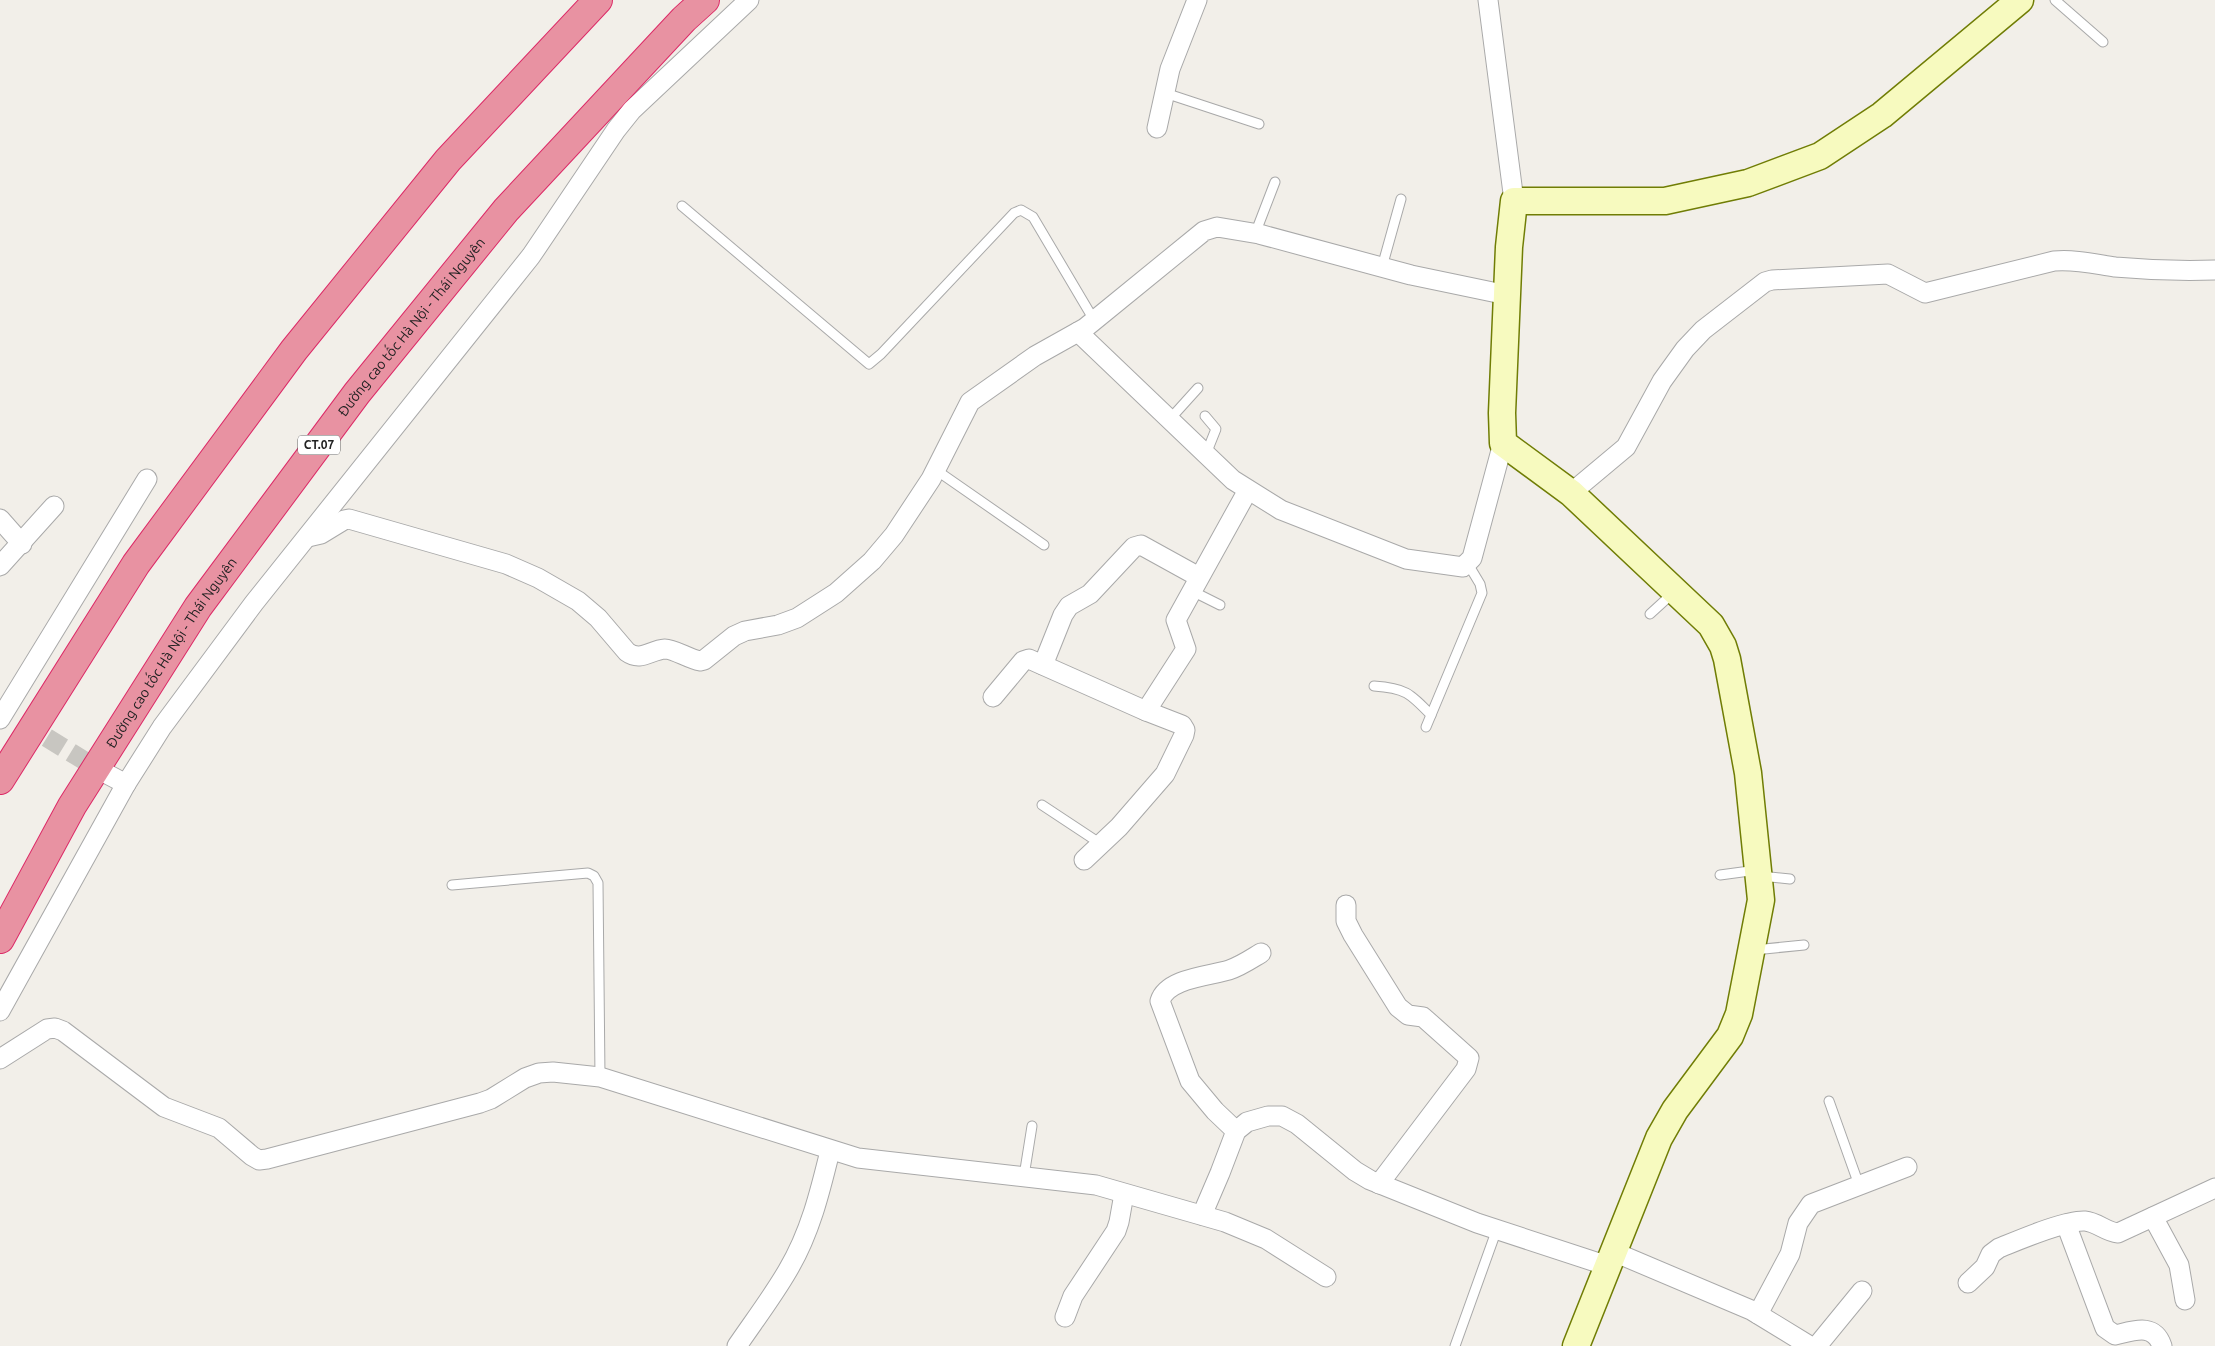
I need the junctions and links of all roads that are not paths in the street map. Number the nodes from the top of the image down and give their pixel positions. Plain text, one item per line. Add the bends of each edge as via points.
1 (598, 0) edge
2 (705, 0) edge
3 (749, 0) edge
4 (1197, 0) edge
5 (1488, 0) edge
6 (2020, 0) edge
7 (2055, 0) edge
8 (2103, 42) dead end
9 (1165, 92) junction
10 (1260, 124) dead end
11 (1157, 128) dead end
12 (1275, 182) dead end
13 (1401, 199) dead end
14 (1514, 201) junction
15 (682, 206) dead end
16 (1255, 234) junction
17 (1382, 267) junction
18 (2215, 270) edge
19 (1507, 295) junction
20 (1094, 320) junction
21 (1078, 332) junction
22 (1198, 388) dead end
23 (1205, 416) dead end
24 (1170, 420) junction
25 (1503, 443) junction
26 (1206, 454) junction
27 (936, 470) junction
28 (147, 479) dead end
29 (1248, 490) junction
30 (1572, 493) junction
31 (54, 506) dead end
32 (0, 519) edge
33 (308, 537) junction
34 (22, 544) junction
35 (1044, 545) dead end
36 (1468, 564) junction
37 (0, 566) edge
38 (1196, 584) junction
39 (1675, 591) junction
40 (1220, 606) dead end
41 (1650, 614) dead end
42 (1043, 664) junction
43 (1374, 686) dead end
44 (993, 697) dead end
45 (1146, 711) junction
46 (3, 715) edge
47 (1431, 715) junction
48 (23, 723) tunnel mouth
49 (1426, 727) dead end
50 (107, 774) tunnel mouth
51 (0, 780) edge
52 (126, 784) junction
53 (1042, 805) dead end
54 (1101, 844) junction
55 (1084, 860) dead end
56 (1758, 873) junction
57 (1720, 875) dead end
58 (1790, 879) dead end
59 (452, 885) dead end
60 (1346, 905) dead end
61 (0, 940) edge
62 (1804, 946) dead end
63 (1751, 950) junction
64 (1261, 953) dead end
65 (0, 1011) edge
66 (0, 1059) edge
67 (600, 1077) junction
68 (1829, 1101) dead end
69 (1032, 1126) dead end
70 (1236, 1131) junction
71 (830, 1151) junction
72 (1907, 1167) dead end
73 (1024, 1176) junction
74 (1379, 1184) junction
75 (1859, 1185) junction
76 (2215, 1188) edge
77 (1124, 1194) junction
78 (1202, 1214) junction
79 (2153, 1217) junction
80 (2066, 1224) junction
81 (1497, 1229) junction
82 (1611, 1259) junction
83 (1326, 1277) dead end
84 (1968, 1283) dead end
85 (1862, 1291) dead end
86 (2185, 1300) dead end
87 (1758, 1314) junction
88 (1065, 1316) dead end
89 (737, 1346) edge
90 (1455, 1346) edge
91 (1576, 1346) edge
92 (1810, 1346) edge
93 (1817, 1346) edge
94 (2162, 1346) edge

1 - 51 highway via 448,160 294,350 136,564
2 - 61 highway, Đường cao tốc Hà Nội - Thái Nguyên / CT.07 via 506,210 357,393 198,607 72,806
3 - 33 street via 632,110 531,256
4 - 9 street via 1170,69
5 - 14 street
6 - 14 street via 1882,114 1820,156 1748,183 1665,200
7 - 8 lane
9 - 10 lane
9 - 11 street
12 - 16 lane
13 - 17 lane
14 - 19 street
15 - 20 lane via 869,364 1014,213 1021,210 1033,217
16 - 17 street
16 - 20 street via 1217,227 1204,232
17 - 19 street
18 - 30 street via 2054,261 1925,293 1888,274 1766,282 1703,330 1662,381 1626,447
19 - 25 street
20 - 21 street
21 - 24 street
21 - 27 street via 1035,356 970,402
22 - 24 lane
23 - 26 lane via 1216,428
24 - 26 street
25 - 30 street
25 - 36 street
26 - 29 street
27 - 33 street via 894,535 872,561 836,593 798,618 734,636 700,661 666,649 641,657 633,656 578,601 506,564 357,520 344,520 330,530
27 - 35 lane
28 - 46 street
29 - 36 street via 1281,510 1406,558 1463,568
29 - 38 street
30 - 39 street
31 - 34 street
32 - 34 street
33 - 52 street via 197,679
34 - 37 street
36 - 47 lane via 1482,593
38 - 40 lane
38 - 42 street via 1141,545 1134,547 1090,594 1070,606 1063,615
38 - 45 street via 1176,620 1186,649
39 - 41 lane
39 - 56 street via 1711,625 1723,646 1748,773
42 - 44 street via 1029,659 1023,661
42 - 45 street
43 - 47 lane via 1396,688 1414,697
45 - 54 street via 1182,726 1184,735 1165,774
46 - 48 street
47 - 49 lane
50 - 52 street
52 - 65 street
53 - 54 lane
54 - 55 street
56 - 57 lane
56 - 58 lane
56 - 63 street via 1761,900
59 - 67 lane via 588,872 594,876 599,899
60 - 74 street via 1346,921 1353,935 1398,1007 1408,1015 1423,1017 1469,1058 1466,1069
62 - 63 lane
63 - 82 street via 1739,1014 1730,1036 1675,1110 1659,1138
64 - 70 street via 1242,965 1168,989 1160,1001 1190,1081
66 - 67 street via 47,1029 63,1031 164,1107 219,1128 259,1160 480,1103 539,1073
67 - 71 street
68 - 75 lane
69 - 73 lane
70 - 74 street via 1254,1119 1282,1116 1298,1124 1355,1171
70 - 78 street
71 - 73 street via 882,1162
71 - 89 street via 818,1202 798,1251
72 - 75 street
73 - 77 street via 1096,1185
74 - 81 street
75 - 87 street via 1811,1204 1803,1213 1790,1254
76 - 79 street
77 - 78 street
77 - 88 street via 1116,1231 1073,1296
78 - 83 street via 1266,1239
79 - 80 street via 2118,1233 2083,1221
79 - 86 street via 2179,1265
80 - 84 street via 1999,1248
80 - 94 street via 2105,1328 2114,1335 2136,1330 2151,1331
81 - 82 street
81 - 90 lane
82 - 87 street
82 - 91 street
85 - 93 street
87 - 92 street

